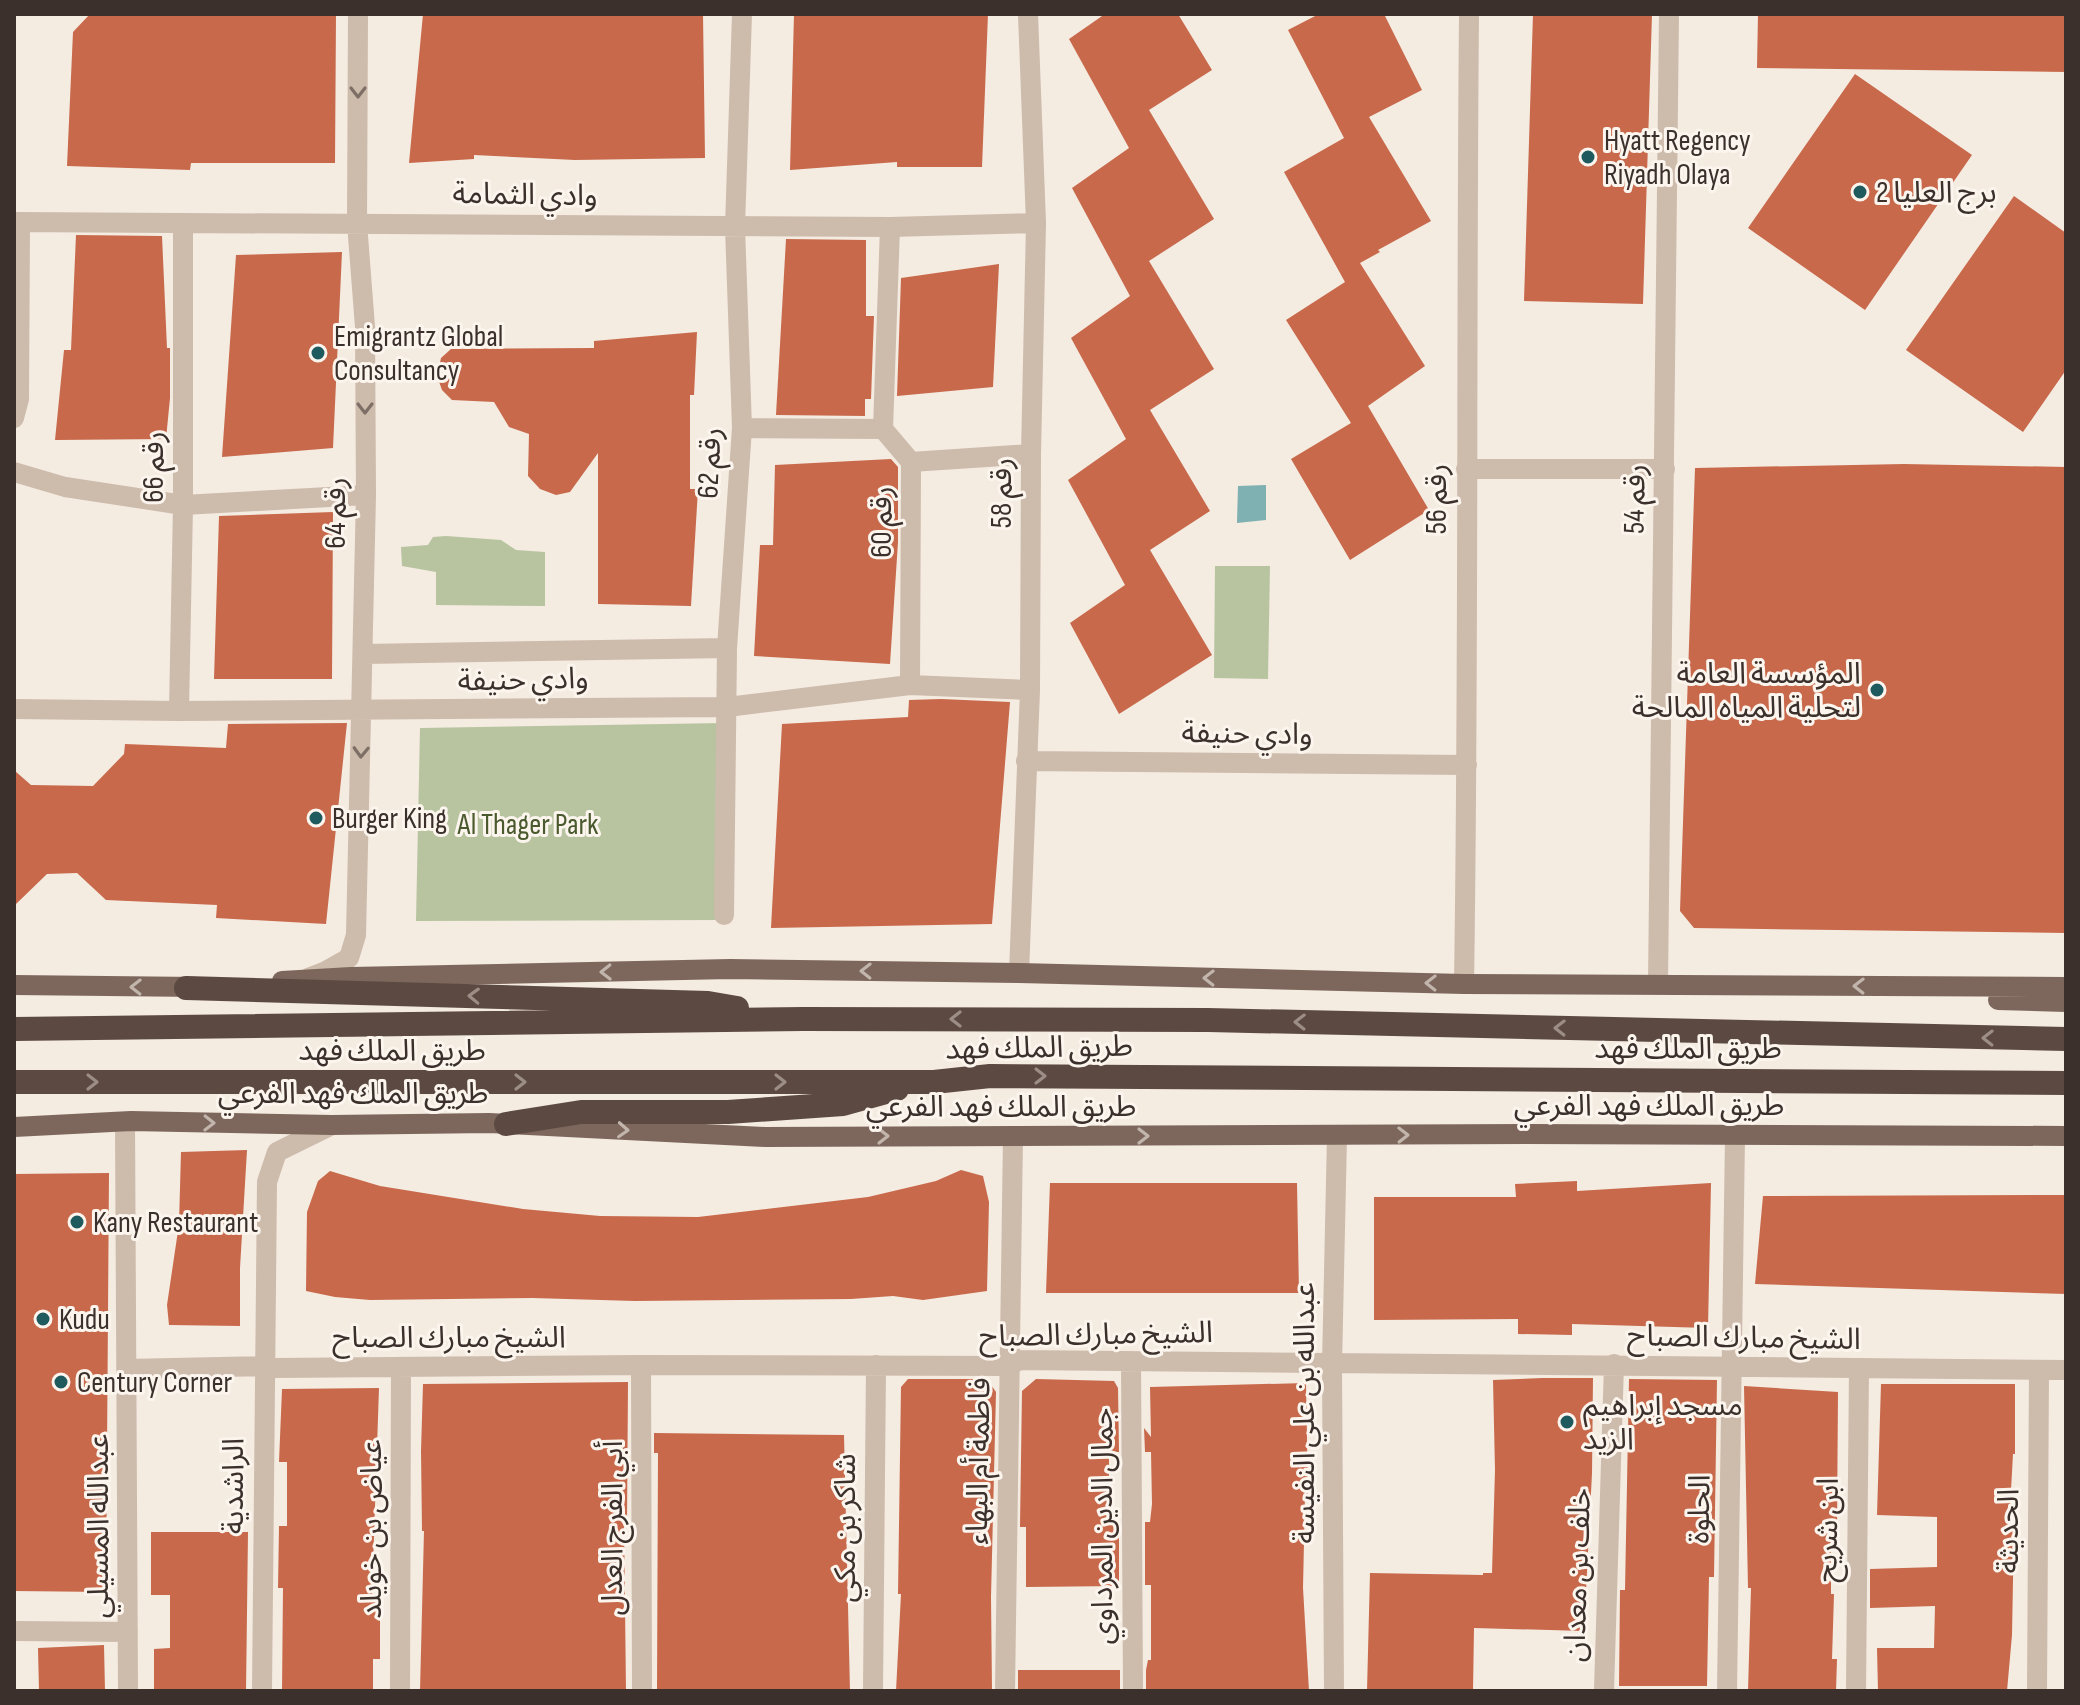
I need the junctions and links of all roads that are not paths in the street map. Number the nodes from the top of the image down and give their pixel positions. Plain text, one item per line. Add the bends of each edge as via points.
1 (358, 14) edge
2 (742, 14) edge
3 (1028, 14) edge
4 (1469, 14) edge
5 (1669, 14) edge
6 (17, 222) edge
7 (183, 223) junction
8 (357, 223) junction
9 (1036, 223) junction
10 (735, 227) junction
11 (890, 227) junction
12 (14, 418) edge
13 (742, 428) junction
14 (883, 429) junction
15 (1031, 454) junction
16 (911, 462) junction
17 (1466, 469) junction
18 (1665, 469) junction
19 (14, 472) edge
20 (366, 495) junction
21 (183, 505) junction
22 (727, 648) junction
23 (364, 654) junction
24 (910, 685) junction
25 (1030, 690) junction
26 (727, 707) junction
27 (14, 709) edge
28 (179, 711) junction
29 (363, 711) junction
30 (1026, 761) junction
31 (1467, 765) junction
32 (724, 915) dead end
33 (1019, 973) junction
34 (301, 980) junction
35 (1464, 984) junction
36 (1658, 984) junction
37 (14, 985) edge
38 (1937, 987) junction
39 (2066, 987) edge
40 (186, 988) junction
41 (2066, 1002) edge
42 (803, 1019) junction
43 (14, 1029) edge
44 (2066, 1039) edge
45 (14, 1082) edge
46 (934, 1082) junction
47 (2066, 1083) edge
48 (125, 1122) junction
49 (2066, 1122) edge
50 (506, 1124) junction
51 (332, 1125) junction
52 (14, 1127) edge
53 (1988, 1135) junction
54 (1013, 1136) junction
55 (1337, 1136) junction
56 (1735, 1136) junction
57 (2066, 1136) edge
58 (1131, 1361) junction
59 (1614, 1364) junction
60 (641, 1365) junction
61 (876, 1365) junction
62 (1332, 1365) junction
63 (1731, 1365) junction
64 (264, 1366) junction
65 (1010, 1366) junction
66 (401, 1367) junction
67 (127, 1369) junction
68 (1859, 1369) junction
69 (2066, 1370) edge
70 (2039, 1371) junction
71 (14, 1631) edge
72 (128, 1632) junction
73 (128, 1691) edge
74 (262, 1691) edge
75 (400, 1691) edge
76 (642, 1691) edge
77 (873, 1691) edge
78 (1005, 1691) edge
79 (1133, 1691) edge
80 (1334, 1691) edge
81 (1604, 1691) edge
82 (1727, 1691) edge
83 (1856, 1691) edge
84 (2037, 1691) edge

1 -> 8 street, رقم 64
2 - 10 street, رقم 62
3 - 9 street, رقم 58
4 - 17 street, رقم 56
5 - 18 street, رقم 54
6 - 7 street, وادي الثمامة
6 - 12 street via 19,399
7 - 8 street, وادي الثمامة
7 - 21 street, رقم 66
8 - 10 street, وادي الثمامة
8 -> 20 street, رقم 64 via 365,327
9 - 11 street, وادي الثمامة
9 - 15 street, رقم 58
10 - 11 street, وادي الثمامة
10 - 13 street, رقم 62
11 - 14 street
13 - 14 street
13 - 22 street, رقم 62
14 - 16 street, رقم 60
15 - 16 street
15 - 25 street, رقم 58
16 - 24 street, رقم 60
17 - 18 street
17 - 31 street, رقم 56
18 - 36 street, رقم 54
19 - 21 street via 75,490
20 - 21 street
20 - 23 street, رقم 64
21 - 28 street, رقم 66
22 - 23 street
22 - 26 street, رقم 62
23 - 29 street, رقم 64
24 - 25 street, وادي حنيفة
24 - 26 street, وادي حنيفة
25 - 30 street, رقم 58
26 - 29 street, وادي حنيفة
26 - 32 street, رقم 62
27 - 28 street, وادي حنيفة
28 - 29 street, وادي حنيفة
29 -> 34 street, رقم 64 via 356,935 349,958
30 - 31 street, وادي حنيفة
30 - 33 street, رقم 58
31 - 35 street, رقم 56
33 -> 34 main road via 730,969
35 -> 33 main road
34 - 40 main road
35 - 36 main road
38 -> 36 main road
40 -> 37 main road
38 - 39 main road
38 - 41 main road via 1996,1000
42 -> 40 highway via 708,1003
42 - 43 highway, طريق الملك فهد
44 -> 42 highway, طريق الملك فهد via 1224,1021
45 -> 46 highway, طريق الملك فهد
46 -> 47 highway, طريق الملك فهد via 1006,1076
46 - 50 highway via 843,1104 728,1112 581,1112
48 -> 51 main road, طريق الملك فهد الفرعي
48 - 52 main road, طريق الملك فهد الفرعي
48 - 67 street, عبدالله المسيلي
49 - 53 main road
50 - 51 main road, طريق الملك فهد الفرعي
50 -> 54 main road, طريق الملك فهد الفرعي via 761,1137
51 - 64 street, الراشدية via 277,1152 267,1182
53 - 56 main road, طريق الملك فهد الفرعي
53 - 57 main road
54 -> 55 main road, طريق الملك فهد الفرعي
54 - 65 street, فاطمة أم البهاء
55 -> 56 main road, طريق الملك فهد الفرعي
55 - 62 street, عبدالله بن علي النفيسة
56 - 63 street, الحلوة
58 - 62 street, الشيخ مبارك الصباح
58 - 65 street, الشيخ مبارك الصباح via 1019,1360
58 - 79 street, جمال الدين المرداوي
59 - 62 street, الشيخ مبارك الصباح
59 - 63 street, الشيخ مبارك الصباح
59 - 81 street, خلف بن معدان
60 - 61 street, الشيخ مبارك الصباح
60 - 66 street, الشيخ مبارك الصباح
60 - 76 street, أبي الفرج العدل
61 - 65 street, الشيخ مبارك الصباح
61 - 77 street, شاكر بن مكي
62 - 80 street, عبدالله بن علي النفيسة
63 - 68 street, الشيخ مبارك الصباح
63 - 82 street, الحلوة
64 - 66 street, الشيخ مبارك الصباح
64 - 67 street, الشيخ مبارك الصباح
64 - 74 street, الراشدية
65 - 78 street, فاطمة أم البهاء
66 - 75 street, عياض بن خويلد
67 - 72 street, عبدالله المسيلي
68 - 70 street, الشيخ مبارك الصباح
68 - 83 street, ابن شريح
69 - 70 street, الشيخ مبارك الصباح
70 - 84 street, الحديثة
71 - 72 street
72 - 73 street, عبدالله المسيلي

